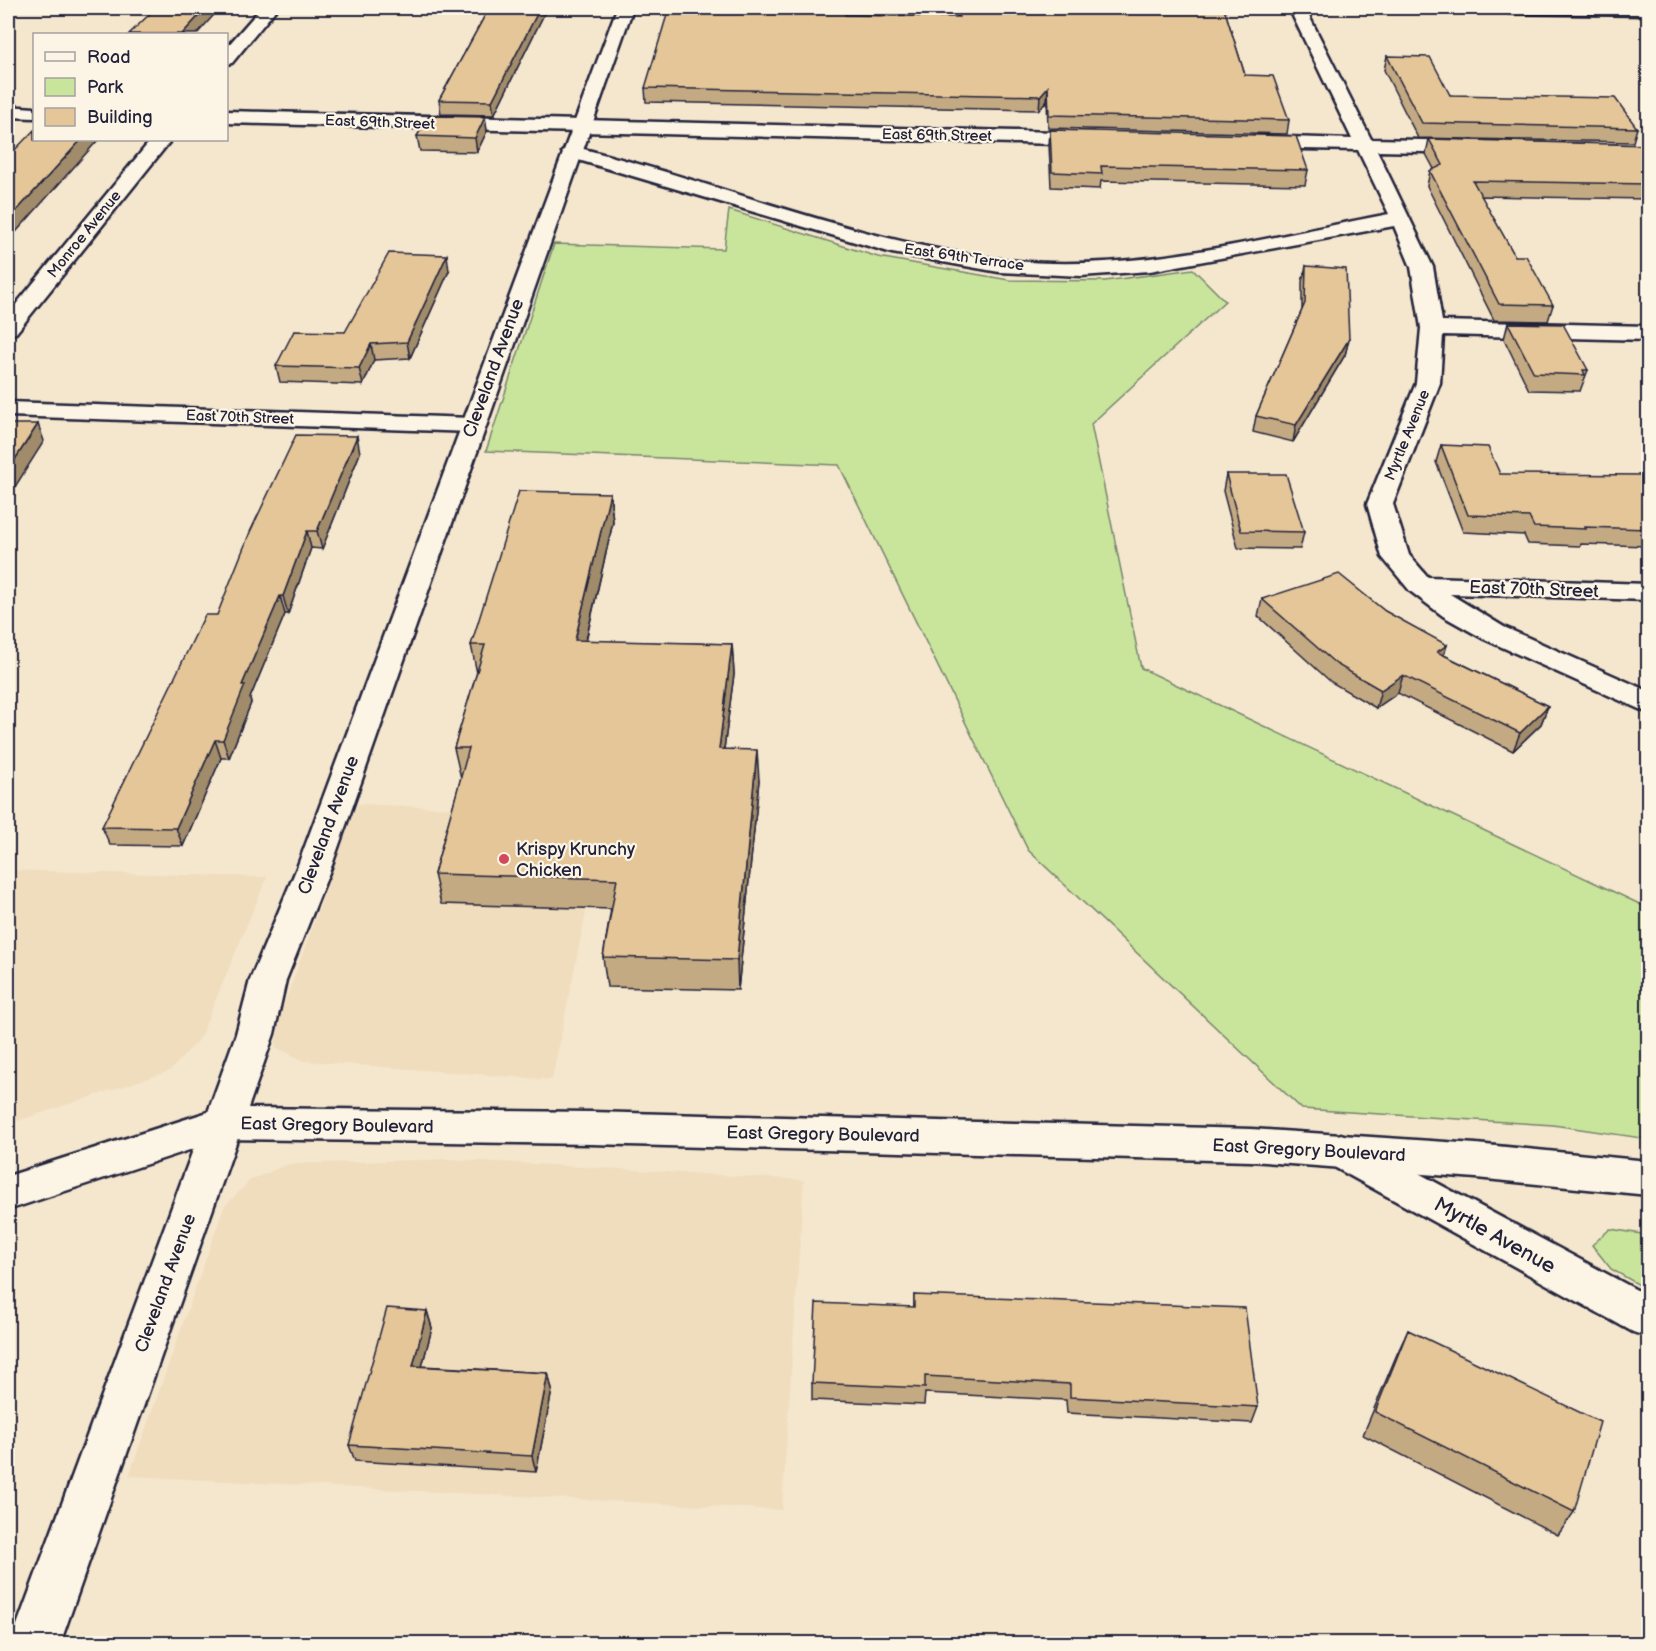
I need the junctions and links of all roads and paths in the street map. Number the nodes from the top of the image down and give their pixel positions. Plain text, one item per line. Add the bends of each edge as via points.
1 (268, 8) edge
2 (625, 8) edge
3 (1297, 8) edge
4 (1508, 8) edge
5 (1648, 10) edge
6 (228, 57) edge
7 (8, 112) edge
8 (33, 113) edge
9 (228, 117) edge
10 (577, 139) junction
11 (1109, 139) edge
12 (160, 141) edge
13 (1240, 142) edge
14 (1362, 145) junction
15 (1494, 148) edge
16 (1401, 218) junction
17 (8, 328) edge
18 (1432, 328) junction
19 (1648, 333) edge
20 (8, 409) edge
21 (472, 425) junction
22 (1420, 585) junction
23 (1648, 592) edge
24 (1648, 703) edge
25 (224, 1123) junction
26 (1341, 1151) junction
27 (1648, 1178) edge
28 (8, 1193) edge
29 (1648, 1318) edge
30 (35, 1644) edge

1 - 6 street
2 - 10 street, Cleveland Avenue
3 - 14 street, Myrtle Avenue
4 - 5 street
7 - 8 street
9 - 10 street, East 69th Street
10 - 11 street, East 69th Street
10 - 16 street, East 69th Terrace via 900,248 999,266 1081,269 1150,265
10 - 21 street, Cleveland Avenue
12 - 17 street, Monroe Avenue
13 - 14 street
14 - 15 street
14 - 16 street, Myrtle Avenue
16 - 18 street, Myrtle Avenue via 1422,267
18 - 19 street
18 - 22 street, Myrtle Avenue via 1428,383 1380,504 1396,557
20 - 21 street, East 70th Street
21 - 25 street, Cleveland Avenue via 315,865 268,980 255,1034
22 - 23 street, East 70th Street
22 - 24 street, Myrtle Avenue via 1453,610 1494,633
25 - 26 street, East Gregory Boulevard via 699,1131 1251,1145
25 - 28 street, East Gregory Boulevard
25 - 30 street, Cleveland Avenue
26 - 27 street, East Gregory Boulevard
26 - 29 street, Myrtle Avenue

